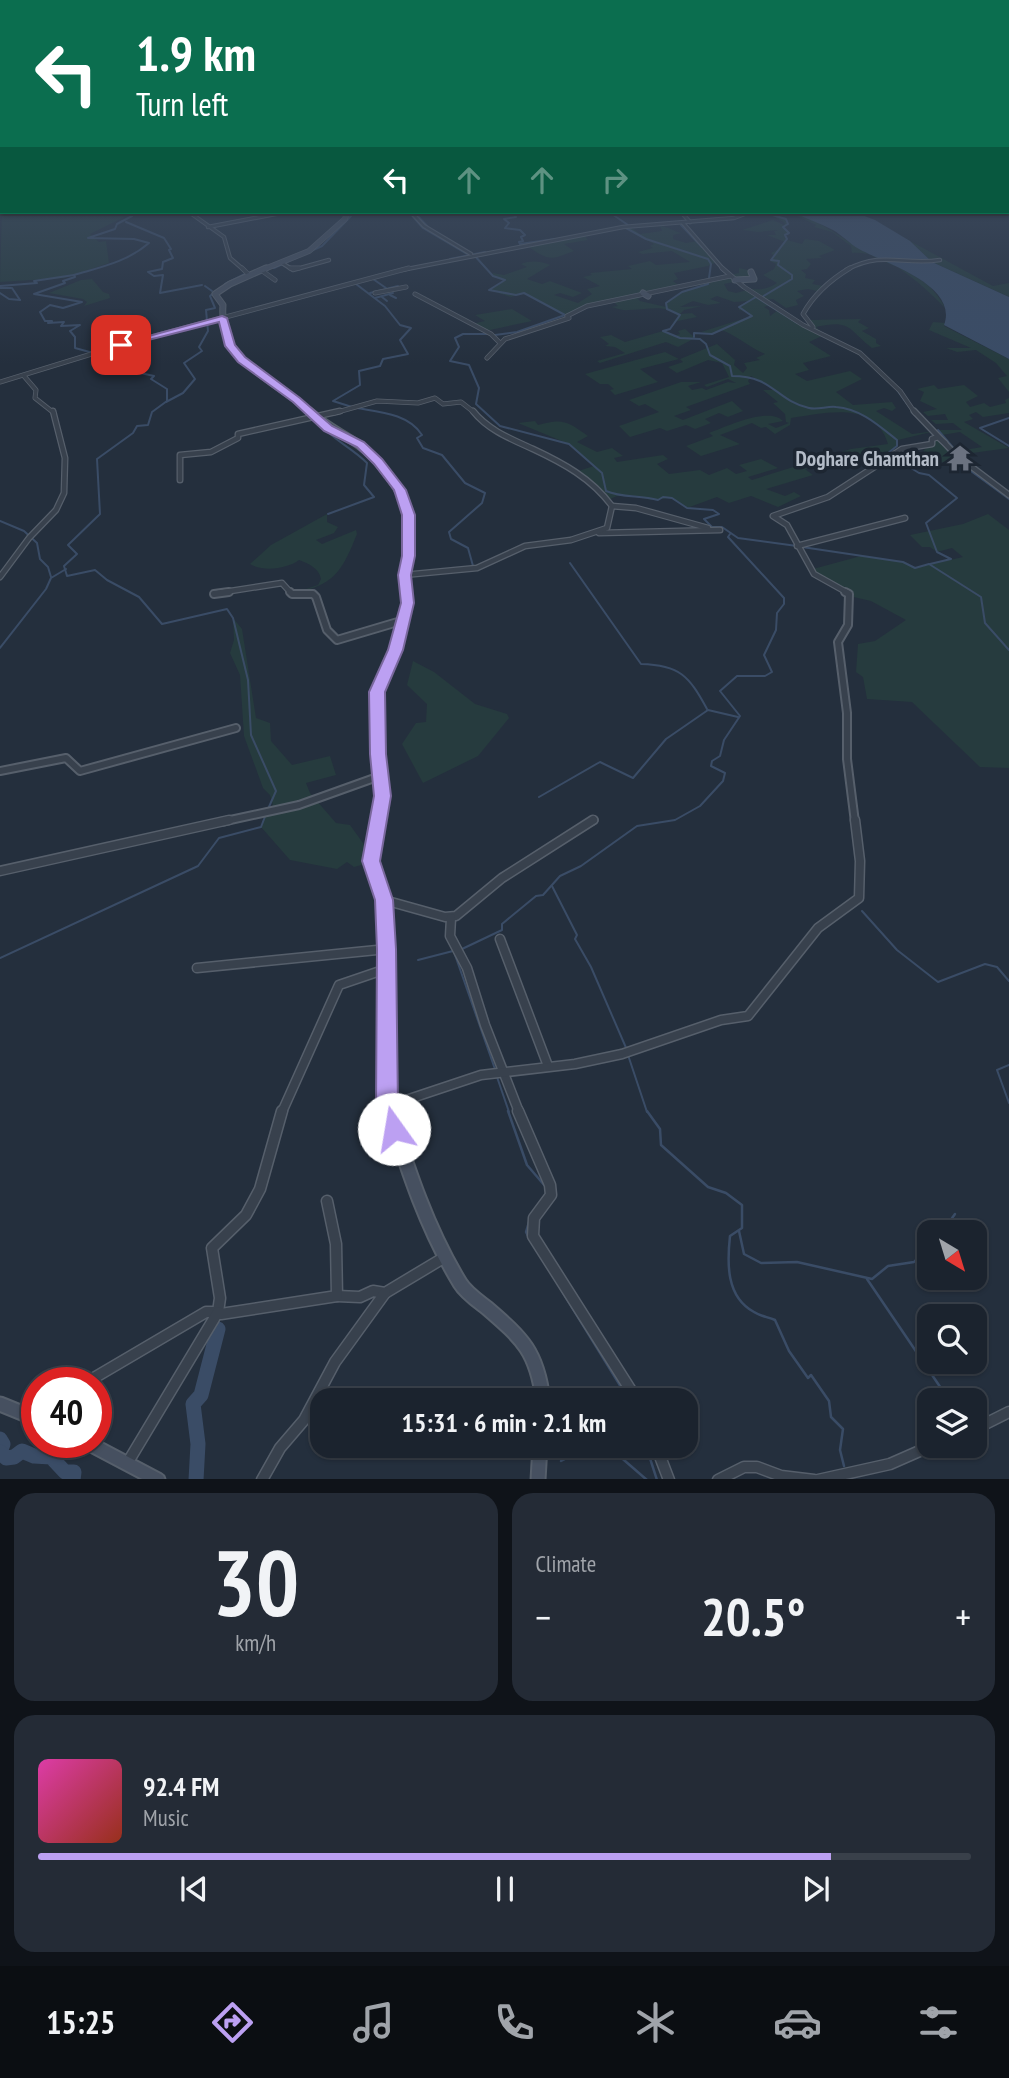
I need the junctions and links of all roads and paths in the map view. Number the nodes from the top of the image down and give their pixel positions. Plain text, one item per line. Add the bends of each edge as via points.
1 (213, 226) edge
2 (339, 226) edge
3 (424, 226) edge
4 (647, 226) edge
5 (686, 226) edge
6 (208, 227) joint
7 (471, 254) junction
8 (329, 260) dead end
9 (940, 260) dead end
10 (282, 263) junction
11 (261, 270) junction
12 (751, 272) dead end
13 (248, 274) junction
14 (732, 278) junction
15 (275, 280) dead end
16 (406, 287) dead end
17 (375, 293) dead end
18 (415, 294) dead end
19 (217, 320) junction
20 (817, 331) junction
21 (500, 343) junction
22 (487, 358) dead end
23 (24, 376) junction
24 (0, 382) edge
25 (317, 417) junction
26 (945, 443) junction
27 (180, 480) dead end
28 (1009, 495) edge
29 (612, 506) junction
30 (905, 518) dead end
31 (597, 533) junction
32 (797, 546) junction
33 (404, 575) junction
34 (0, 577) edge
35 (214, 594) dead end
36 (401, 621) junction
37 (236, 728) dead end
38 (0, 771) edge
39 (380, 776) junction
40 (594, 820) dead end
41 (0, 871) edge
42 (384, 900) junction
43 (451, 918) junction
44 (500, 939) dead end
45 (387, 949) junction
46 (197, 968) dead end
47 (386, 969) junction
48 (548, 1066) junction
49 (501, 1071) junction
50 (387, 1107) junction
51 (327, 1201) dead end
52 (445, 1257) junction
53 (385, 1293) junction
54 (337, 1296) junction
55 (218, 1312) junction
56 (112, 1367) edge
57 (542, 1388) edge
58 (629, 1388) edge
59 (0, 1404) edge
60 (21, 1410) edge
61 (1009, 1412) edge
62 (987, 1423) edge
63 (917, 1453) edge
64 (112, 1454) edge
65 (539, 1458) edge
66 (661, 1458) edge
67 (128, 1462) junction
68 (782, 1478) edge
69 (158, 1479) edge
70 (262, 1479) edge
71 (538, 1479) edge
72 (669, 1479) edge
73 (718, 1479) edge
74 (816, 1479) edge

1 - 6 street
2 - 10 street via 319,246
3 - 7 street
4 - 7 street
5 - 14 street
6 - 13 street via 224,237 230,258
7 - 19 street
8 - 10 street via 293,270
9 - 20 street via 886,258 855,265 834,277 810,298 803,314
10 - 11 street
11 - 13 street
11 - 15 street
12 - 14 street via 754,279
13 - 19 street via 215,294 223,305
14 - 20 street
14 - 21 street via 587,306 569,318
16 - 17 street
18 - 21 street
19 - 23 street
19 - 25 street via 242,359
20 - 26 street via 871,362
21 - 22 street
23 - 24 street
23 - 34 street via 36,390 35,398 53,411 60,425 68,467 55,510
25 - 27 street via 238,433 238,438 211,452 180,455
25 - 29 street via 377,401 460,401 485,424 569,467
25 - 33 street via 366,449 400,490 409,527
26 - 28 street
26 - 32 street via 938,437 932,444 902,449 828,498 773,516 787,524
29 - 31 street via 607,528
29 - 31 street via 722,530
30 - 32 street
31 - 33 street via 524,546 477,568
32 - 48 street via 814,574 849,594 850,622 838,642 860,862 859,898 818,928 748,1016 720,1020 622,1054
33 - 36 street via 408,603
35 - 36 street via 282,583 292,594 313,594 327,630 337,640
36 - 39 street via 396,650 377,692
37 - 38 street via 80,771 66,758
39 - 41 street via 282,809
39 - 42 street via 383,796 371,861
40 - 43 street via 514,870
42 - 43 street
42 - 45 street
43 - 49 street via 450,936 467,964
44 - 48 street
45 - 46 street
45 - 47 street
47 - 50 street
47 - 55 street via 339,985 282,1111 260,1189 246,1215 212,1248
48 - 49 street
49 - 50 street
49 - 58 street via 550,1185 551,1195 531,1224 533,1236
50 - 52 street via 417,1198
51 - 54 street
52 - 53 street
52 - 57 street via 462,1287 531,1350
53 - 54 street
53 - 70 street via 335,1362 304,1420
54 - 55 street
55 - 56 street via 206,1312
55 - 67 street
59 - 60 street
61 - 62 street
63 - 74 street via 902,1461
64 - 67 street
65 - 71 street
66 - 72 street
67 - 69 street
68 - 73 street via 757,1467 744,1467
68 - 74 street

